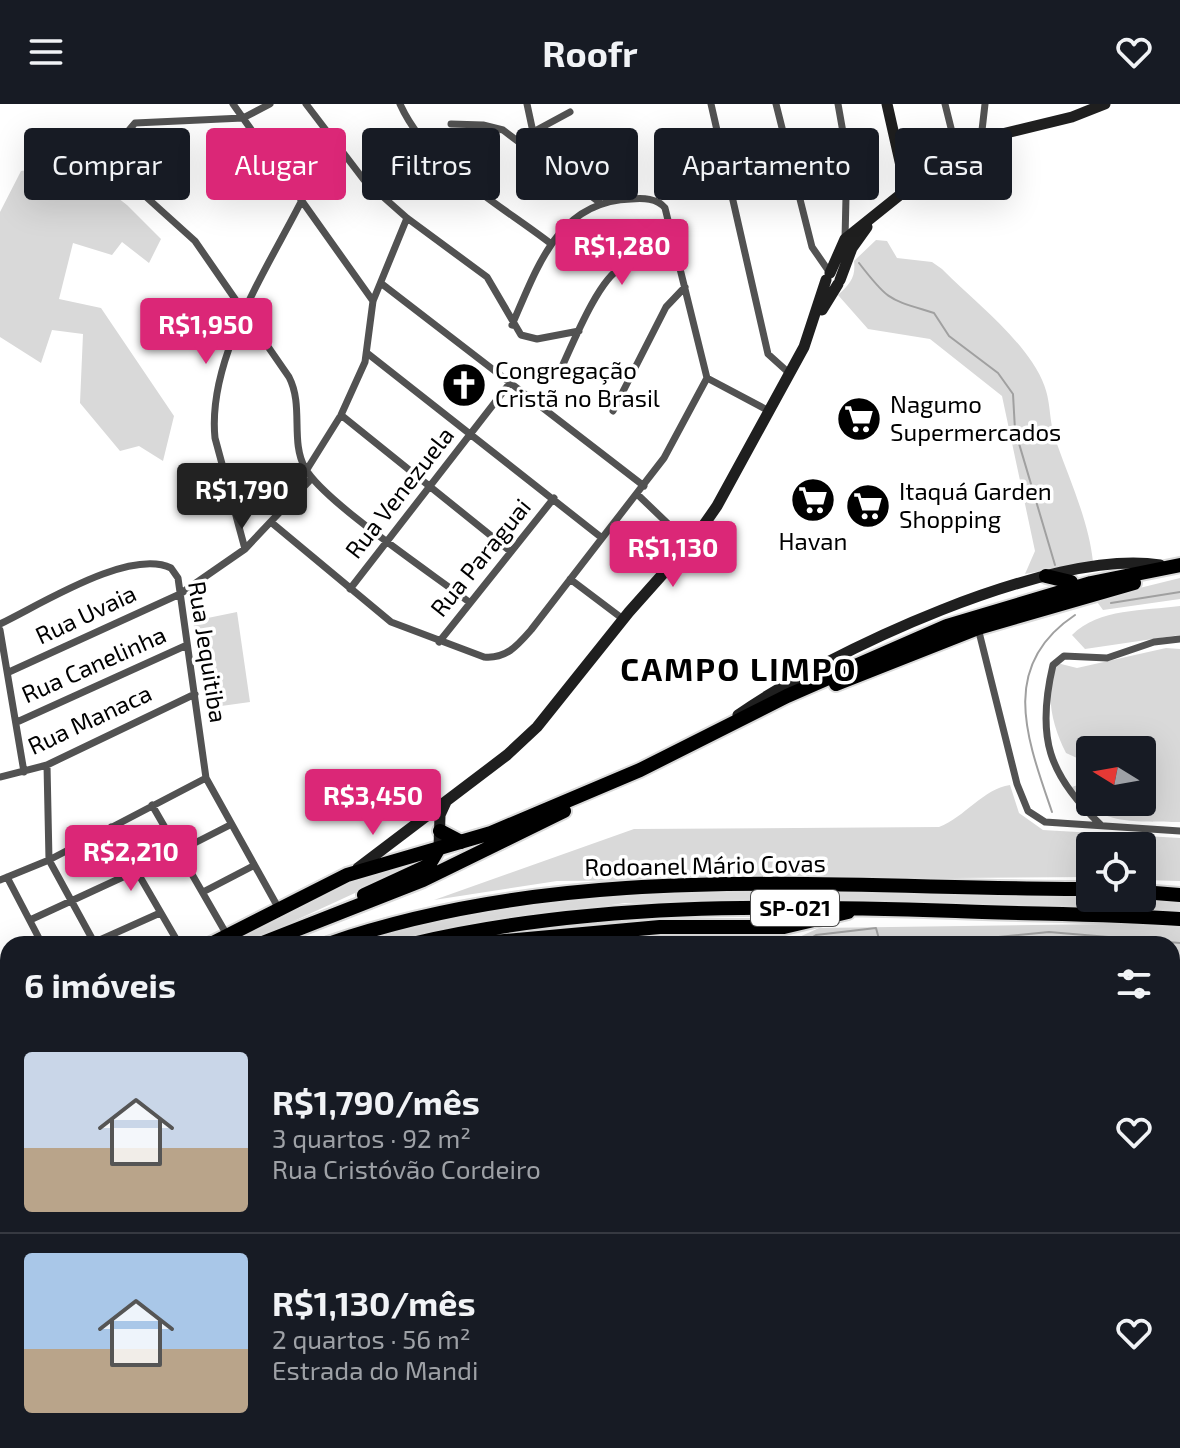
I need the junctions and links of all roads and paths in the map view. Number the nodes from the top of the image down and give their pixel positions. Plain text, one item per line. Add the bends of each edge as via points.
1 (233, 104) edge
2 (270, 104) edge
3 (306, 104) edge
4 (400, 104) edge
5 (527, 104) edge
6 (711, 104) edge
7 (776, 104) edge
8 (838, 104) edge
9 (887, 104) edge
10 (945, 104) edge
11 (985, 104) edge
12 (1105, 104) edge
13 (1089, 108) edge
14 (570, 112) dead end
15 (243, 118) junction
16 (451, 124) dead end
17 (250, 128) edge
18 (532, 128) edge
19 (540, 128) edge
20 (951, 128) edge
21 (982, 128) edge
22 (1012, 130) edge
23 (516, 139) edge
24 (895, 139) edge
25 (895, 197) edge
26 (302, 200) joint
27 (596, 200) edge
28 (599, 202) junction
29 (882, 207) junction
30 (407, 218) junction
31 (845, 239) junction
32 (550, 243) junction
33 (677, 259) junction
34 (833, 279) junction
35 (382, 284) junction
36 (685, 287) junction
37 (373, 301) junction
38 (246, 314) junction
39 (512, 325) junction
40 (579, 331) junction
41 (367, 353) junction
42 (560, 371) dead end
43 (789, 373) junction
44 (707, 378) junction
45 (510, 383) junction
46 (613, 411) dead end
47 (769, 411) junction
48 (341, 415) junction
49 (472, 434) junction
50 (309, 474) junction
51 (644, 486) junction
52 (431, 487) junction
53 (637, 494) junction
54 (554, 498) junction
55 (272, 523) junction
56 (602, 538) junction
57 (389, 541) junction
58 (689, 544) junction
59 (245, 549) junction
60 (510, 551) junction
61 (1176, 569) edge
62 (1046, 576) junction
63 (570, 579) junction
64 (350, 589) junction
65 (1072, 589) junction
66 (180, 594) junction
67 (469, 602) junction
68 (1057, 604) junction
69 (623, 619) junction
70 (0, 627) edge
71 (978, 628) junction
72 (1180, 639) edge
73 (439, 642) junction
74 (187, 645) junction
75 (9, 672) junction
76 (195, 694) junction
77 (17, 722) junction
78 (695, 743) junction
79 (47, 765) junction
80 (24, 772) junction
81 (0, 777) edge
82 (206, 778) junction
83 (448, 799) junction
84 (152, 805) junction
85 (417, 824) junction
86 (230, 825) junction
87 (1101, 825) junction
88 (111, 827) junction
89 (440, 831) junction
90 (1180, 831) edge
91 (461, 842) junction
92 (439, 848) junction
93 (179, 851) junction
94 (49, 860) junction
95 (253, 866) junction
96 (136, 871) junction
97 (347, 875) junction
98 (3, 878) edge
99 (1076, 889) edge
100 (203, 892) junction
101 (1156, 893) edge
102 (1180, 895) edge
103 (71, 902) junction
104 (859, 908) junction
105 (279, 909) junction
106 (160, 913) junction
107 (1180, 919) edge
108 (30, 920) junction
109 (285, 933) junction
110 (38, 936) edge
111 (89, 936) edge
112 (110, 936) edge
113 (174, 936) edge
114 (228, 936) joint
115 (278, 936) edge
116 (356, 936) edge
117 (458, 936) edge
118 (560, 936) edge

1 - 15 street
2 - 15 street
3 - 30 street via 355,171
4 - 32 street via 440,159
5 - 18 street
6 - 43 street via 768,354
7 - 34 street via 812,247
8 - 31 street via 847,155
9 - 24 main road
10 - 20 street
11 - 21 street
12 - 13 main road
13 - 22 main road
14 - 19 street
15 - 17 street
15 - 38 street via 140,122 126,131 123,146 144,195 186,230
16 - 23 street via 497,127
25 - 29 main road
26 - 37 street
26 - 38 street
27 - 28 street
28 - 32 street
28 - 33 street via 660,202
29 - 31 main road
29 - 34 main road
30 - 35 street, Rua Uvaia
30 - 39 street via 487,277
31 - 34 main road
32 - 39 street
33 - 36 street
33 - 40 street via 615,272
34 - 43 main road
35 - 37 street, Rua Uvaia
35 - 45 street
36 - 44 street
36 - 46 street via 660,316
37 - 41 street, Rua Uvaia
38 - 50 street via 293,385 300,454
38 - 59 street via 218,379 214,419
39 - 40 street via 531,339
40 - 42 street
41 - 48 street, Rua Uvaia
41 - 49 street
43 - 47 main road
44 - 47 street
44 - 51 street
45 - 49 street, Rua Venezuela
45 - 51 street
47 - 58 main road via 710,519
48 - 50 street, Rua Uvaia
48 - 52 street
49 - 52 street, Rua Venezuela
49 - 54 street
50 - 55 street, Rua Uvaia
50 - 57 street
51 - 53 street
52 - 57 street, Rua Venezuela
52 - 60 street
53 - 56 street
53 - 58 street
54 - 56 street
54 - 60 street, Rua Paraguai
55 - 59 street, Rua Uvaia
55 - 64 street
56 - 63 street
57 - 64 street, Rua Venezuela
57 - 67 street
58 - 69 main road
59 - 66 street, Rua Uvaia
60 - 67 street, Rua Paraguai
61 - 62 main road via 1098,566
61 - 65 highway
61 - 68 highway
62 - 65 highway via 1067,579
62 - 78 main road via 985,594 832,659 778,687
63 - 69 street
63 - 73 street via 514,648 493,658
64 - 73 street via 391,622
65 - 68 highway
65 - 78 highway via 916,638
66 - 70 street, Rua Jequitiba via 171,568 130,564
66 - 74 street, Rua Jequitiba
66 - 75 street, Rua Uvaia
67 - 73 street, Rua Paraguai
68 - 71 highway
69 - 83 main road via 537,727
70 - 75 street
71 - 87 street via 1028,811 1045,822
71 - 109 highway via 789,702 423,880
72 - 87 street via 1107,658 1064,656 1053,665 1046,720 1052,760 1067,789
74 - 76 street, Rua Jequitiba
74 - 77 street, Rua Canelinha
75 - 77 street
76 - 79 street, Rua Manaca
76 - 82 street, Rua Jequitiba
77 - 80 street
78 - 91 highway
79 - 80 street, Rua Manaca
79 - 94 street
80 - 81 street, Rua Manaca
82 - 84 street
82 - 86 street, Rua Jequitiba
83 - 85 main road
83 - 89 main road
84 - 88 street
84 - 93 street
85 - 89 main road
85 - 97 main road
86 - 93 street
86 - 95 street, Rua Jequitiba
87 - 90 street
88 - 94 street
88 - 96 street
89 - 91 highway
89 - 92 main road
91 - 92 highway
92 - 97 highway
92 - 109 highway via 425,867
93 - 100 street
94 - 98 street
94 - 103 street
95 - 100 street
95 - 105 street, Rua Jequitiba
96 - 103 street
96 - 106 street
97 - 105 highway
98 - 108 street
99 - 116 highway, Rodoanel Mário Covas / SP-021 via 616,887 459,906
100 - 114 street
101 - 102 highway
103 - 108 street
103 - 111 street
104 - 107 highway, Rodoanel Mário Covas / SP-021
104 - 117 highway, Rodoanel Mário Covas / SP-021 via 572,916
104 - 118 highway via 784,927 660,927
105 - 114 highway
106 - 112 street
106 - 113 street
108 - 110 street
109 - 115 highway

